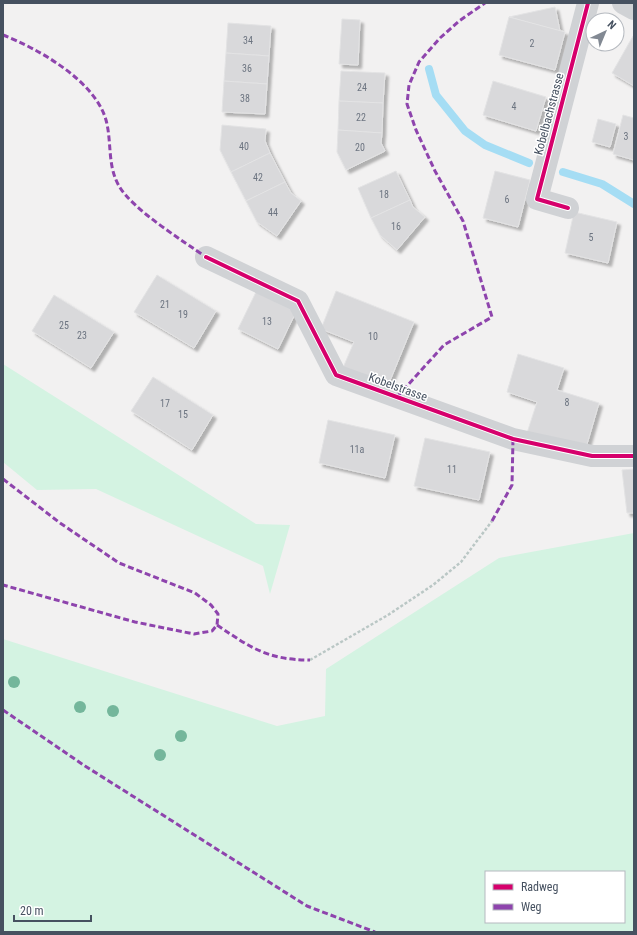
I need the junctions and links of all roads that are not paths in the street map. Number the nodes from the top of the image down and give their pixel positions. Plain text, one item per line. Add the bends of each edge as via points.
1 (588, 3) edge
2 (623, 3) edge
3 (634, 9) edge
4 (568, 208) dead end
5 (206, 257) dead end
6 (634, 456) edge

1 - 4 street, Kobelbachstrasse via 537,200
2 - 3 street
5 - 6 street, Kobelstrasse via 298,301 336,375 513,439 592,456

